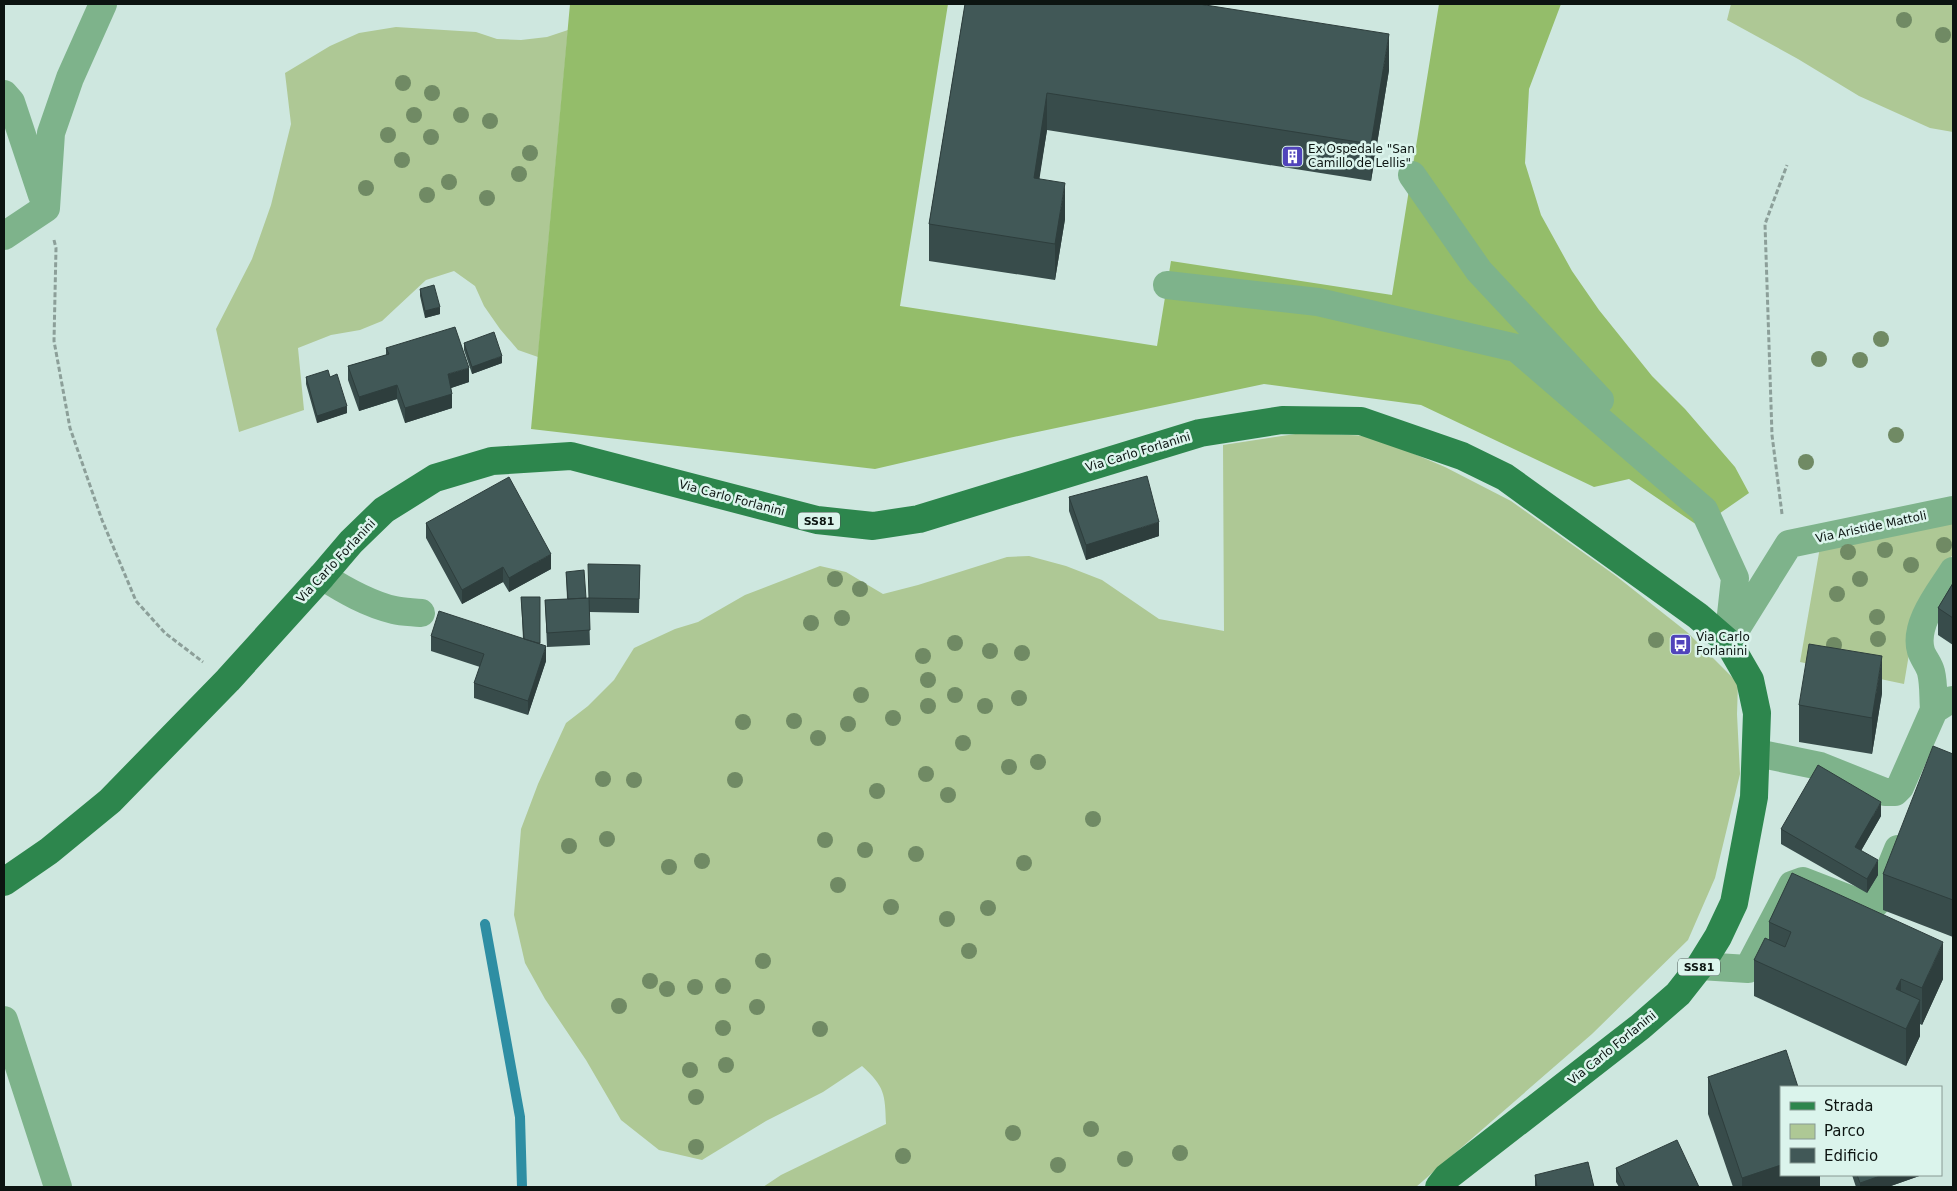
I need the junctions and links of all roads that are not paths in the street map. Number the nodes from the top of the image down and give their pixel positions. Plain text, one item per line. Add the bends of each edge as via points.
1 (103, 4) edge
2 (4, 94) edge
3 (1412, 175) dead end
4 (46, 208) junction
5 (4, 236) edge
6 (1168, 285) dead end
7 (1704, 510) junction
8 (1953, 510) edge
9 (1953, 571) edge
10 (322, 576) junction
11 (421, 613) dead end
12 (1728, 642) junction
13 (1943, 705) edge
14 (1757, 753) junction
15 (1935, 760) edge
16 (4, 882) edge
17 (1700, 966) junction
18 (4, 1020) edge
19 (58, 1187) edge
20 (1439, 1187) edge

1 - 4 street via 70,78 51,133
2 - 4 street via 11,102
3 - 7 street via 1479,271
4 - 5 street
6 - 7 street via 1318,302 1516,348
7 - 12 street via 1735,578
8 - 12 street, Via Aristide Mattoli via 1789,544
9 - 13 street via 1926,613 1920,638 1921,651
10 - 11 street via 368,601 394,610
10 - 12 main road, Via Carlo Forlanini / SS81 via 384,510 435,478 492,461 571,456 817,520 874,526 918,519 1200,433 1282,420 1361,421 1462,456 1505,477 1698,616
10 - 16 main road, Via Carlo Forlanini / SS81 via 228,680 110,801 49,851
12 - 14 main road, Via Carlo Forlanini / SS81 via 1750,680 1757,714
13 - 14 street via 1895,792 1885,792 1820,766
14 - 17 main road, Via Carlo Forlanini / SS81 via 1754,797 1734,903
15 - 17 street via 1876,903 1866,905 1804,881 1792,885 1748,969
17 - 20 main road, Via Carlo Forlanini / SS81 via 1678,994 1640,1027 1447,1177
18 - 19 street

